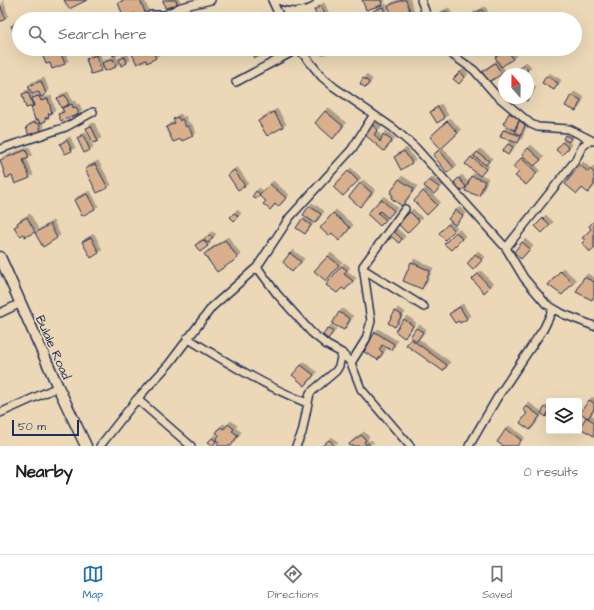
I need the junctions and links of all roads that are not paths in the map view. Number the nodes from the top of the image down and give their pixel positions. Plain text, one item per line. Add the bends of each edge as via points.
1 (211, 0) edge
2 (272, 0) edge
3 (278, 0) edge
4 (309, 0) edge
5 (421, 0) edge
6 (171, 12) edge
7 (278, 12) edge
8 (425, 12) edge
9 (285, 56) edge
10 (304, 56) edge
11 (454, 56) edge
12 (236, 82) dead end
13 (93, 112) dead end
14 (373, 116) junction
15 (593, 140) edge
16 (0, 149) edge
17 (405, 209) dead end
18 (506, 248) junction
19 (0, 257) edge
20 (257, 267) junction
21 (363, 269) junction
22 (21, 303) junction
23 (424, 308) dead end
24 (553, 309) junction
25 (0, 313) edge
26 (594, 326) edge
27 (187, 338) junction
28 (342, 353) junction
29 (351, 363) junction
30 (58, 387) junction
31 (137, 399) junction
32 (307, 403) junction
33 (0, 413) edge
34 (85, 445) edge
35 (100, 446) edge
36 (191, 446) edge
37 (296, 446) edge
38 (410, 446) edge
39 (469, 446) edge

1 - 6 street via 180,7
2 - 7 street
3 - 4 street via 288,4
5 - 8 street
9 - 12 street
10 - 14 street via 322,77
11 - 15 street via 474,70 495,94 531,124 538,127 569,129
13 - 16 street via 66,127
14 - 18 street via 407,139
14 - 20 street via 352,149 290,217
15 - 18 street via 582,148 575,161
17 - 21 street via 365,262
18 - 24 street via 531,288
19 - 22 street, Bulale Road
20 - 27 street via 212,307
20 - 28 street via 311,332
21 - 23 street
21 - 29 street via 372,321 366,339
22 - 25 street
22 - 30 street, Bulale Road
24 - 26 street
24 - 39 street via 544,328 497,398
27 - 31 street via 169,364
27 - 32 street via 282,393
28 - 29 street
28 - 32 street via 336,371 312,390
29 - 38 street via 361,389
30 - 33 street
30 - 34 street, Bulale Road
31 - 35 street
31 - 36 street
32 - 37 street via 302,433

